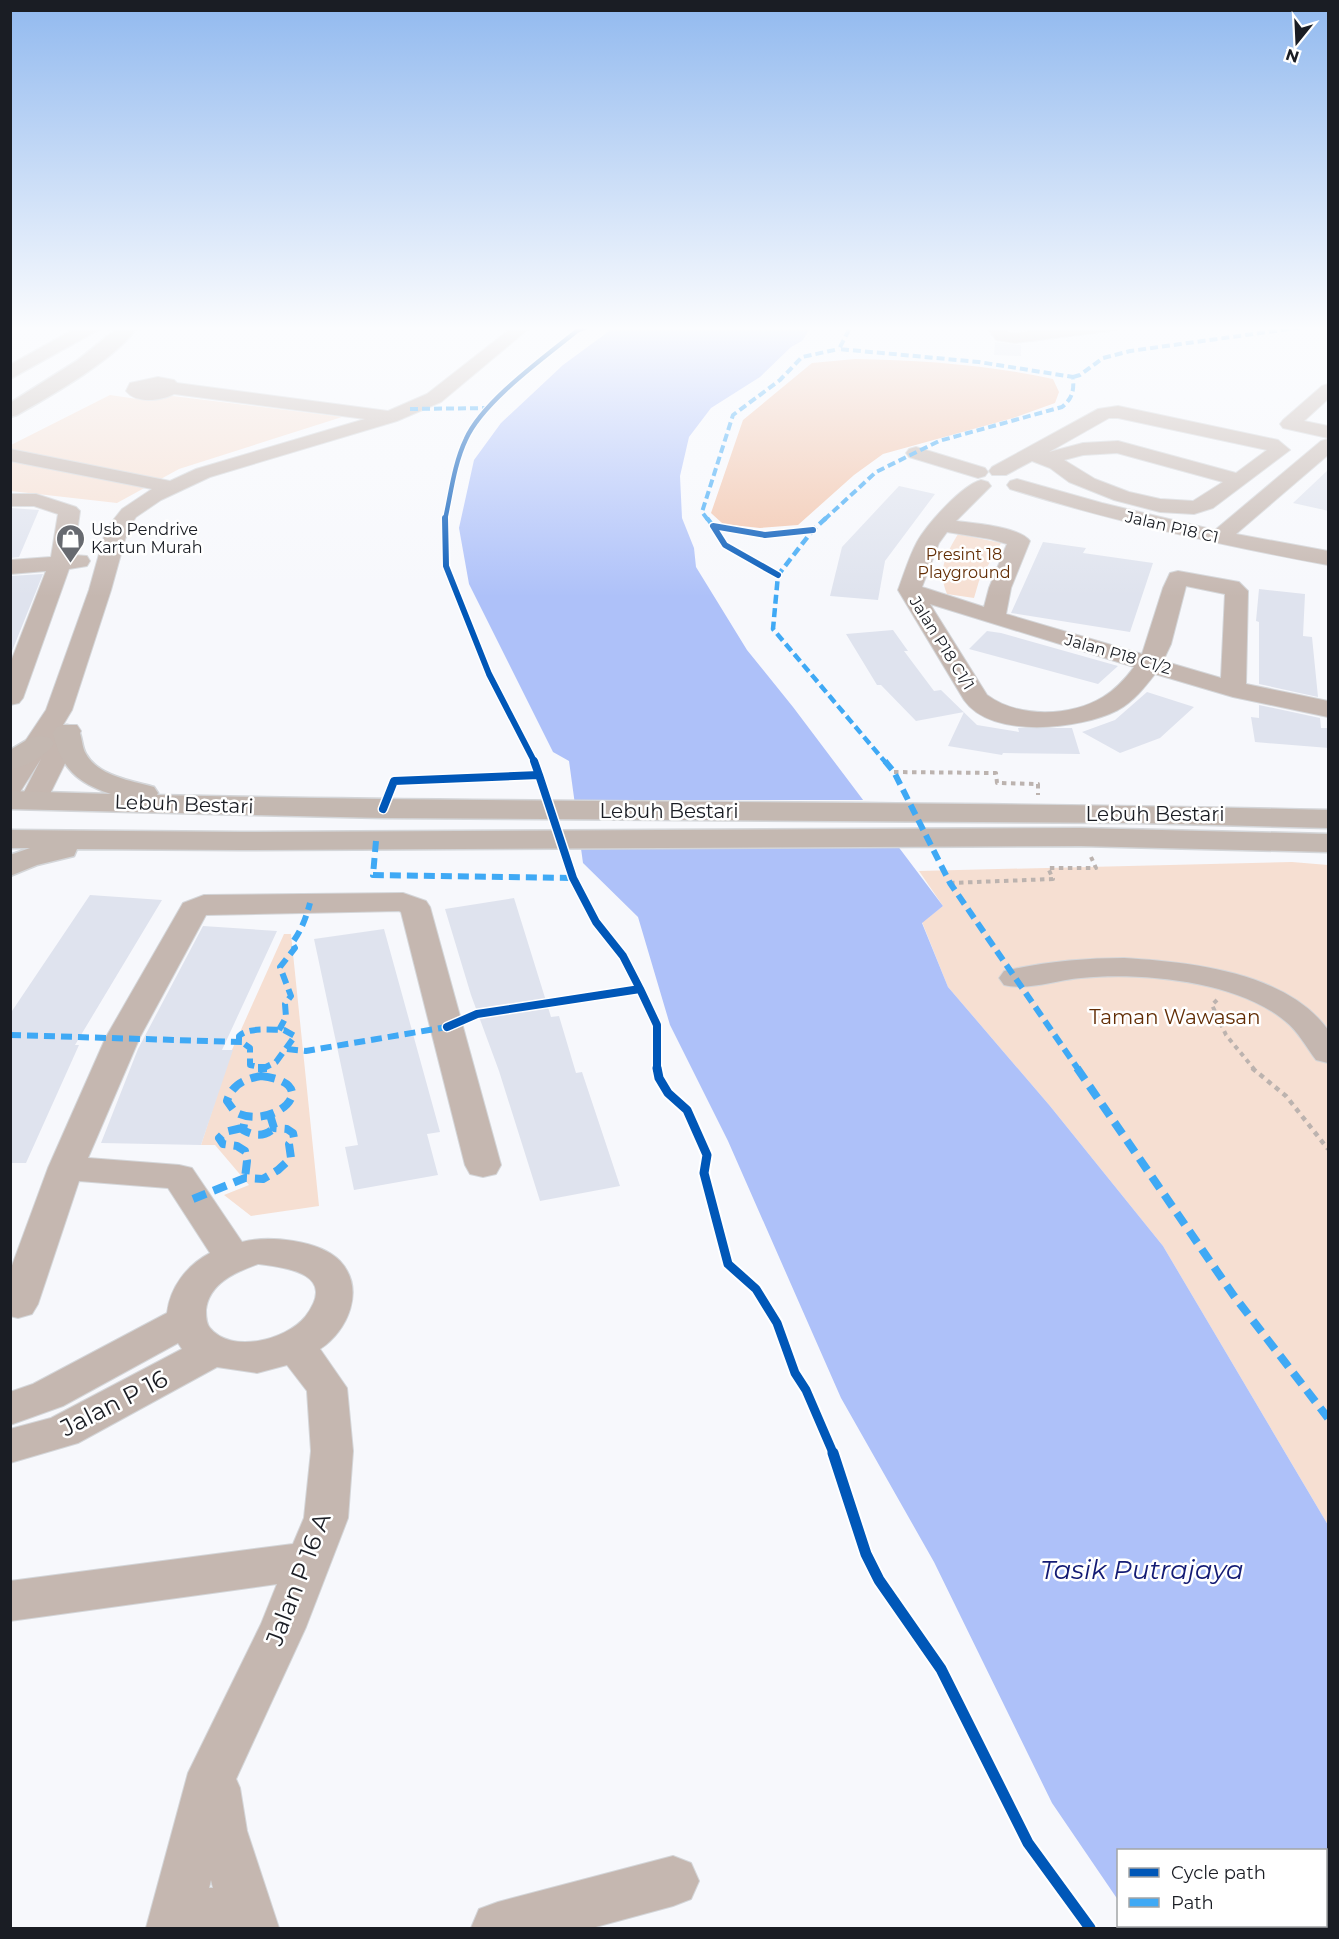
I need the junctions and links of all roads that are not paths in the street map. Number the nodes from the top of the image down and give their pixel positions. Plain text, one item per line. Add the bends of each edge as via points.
1 (386, 416) edge
2 (1099, 416) edge
3 (1140, 416) edge
4 (1299, 416) edge
5 (390, 417) joint
6 (1206, 430) junction
7 (1329, 432) edge
8 (1251, 440) junction
9 (1329, 444) edge
10 (916, 453) dead end
11 (10, 455) edge
12 (1037, 456) junction
13 (1152, 456) junction
14 (254, 459) junction
15 (1201, 469) junction
16 (999, 471) junction
17 (979, 479) junction
18 (1239, 480) junction
19 (1017, 484) junction
20 (1094, 486) junction
21 (171, 487) junction
22 (10, 500) edge
23 (1145, 502) junction
24 (941, 525) junction
25 (1218, 538) junction
26 (116, 556) junction
27 (10, 558) edge
28 (1329, 558) edge
29 (69, 559) junction
30 (10, 567) edge
31 (909, 590) junction
32 (966, 609) junction
33 (993, 618) junction
34 (933, 629) junction
35 (1149, 664) junction
36 (16, 671) edge
37 (1233, 689) junction
38 (10, 698) edge
39 (1329, 709) edge
40 (67, 733) junction
41 (39, 744) junction
42 (10, 762) edge
43 (18, 796) edge
44 (216, 805) junction
45 (1329, 819) edge
46 (10, 839) edge
47 (241, 842) junction
48 (1329, 843) edge
49 (10, 867) edge
50 (1015, 978) dead end
51 (1329, 1053) edge
52 (483, 1165) dead end
53 (66, 1168) junction
54 (233, 1258) junction
55 (18, 1304) dead end
56 (186, 1321) junction
57 (296, 1347) junction
58 (213, 1351) junction
59 (10, 1408) edge
60 (10, 1446) edge
61 (309, 1561) junction
62 (10, 1600) edge
63 (213, 1773) junction
64 (673, 1881) dead end
65 (250, 1925) edge
66 (172, 1929) edge
67 (177, 1929) edge
68 (498, 1929) edge

1 - 5 street
2 - 12 street
3 - 6 street
4 - 7 street via 1290,424
5 - 14 street
6 - 8 street
6 - 13 street
8 - 15 street
8 - 18 street via 1280,450
9 - 25 street
10 - 17 street
11 - 21 street
12 - 13 street via 1118,447
12 - 16 street
12 - 20 street
13 - 15 street
13 - 20 street
14 - 21 street via 214,469
14 - 26 street via 184,489 157,506
15 - 18 street
15 - 23 street
16 - 17 street
16 - 19 street via 1017,476
17 - 19 street via 1005,488
17 - 24 street, Jalan P18 C1/1
18 - 23 street via 1198,508
19 - 25 street, Jalan P18 C1 via 1117,515
20 - 23 street
21 - 26 street via 121,522
22 - 29 street via 36,500 69,511
24 - 31 street, Jalan P18 C1/1 via 928,542
24 - 33 street via 1019,541
25 - 28 street, Jalan P18 C1
26 - 29 street via 94,566
26 - 29 street via 97,548
26 - 40 street via 88,684
26 - 41 street via 59,710
27 - 29 street
29 - 30 street
29 - 36 street
31 - 32 street, Jalan P18 C1/2
31 - 34 street, Jalan P18 C1/1
32 - 33 street, Jalan P18 C1/2
32 - 34 street
33 - 35 street, Jalan P18 C1/2
34 - 35 street, Jalan P18 C1/1 via 977,700 1010,716 1071,718 1094,711 1122,696
35 - 37 street, Jalan P18 C1/2
35 - 37 street, Jalan P18 C1/1 via 1178,578 1231,588 1236,591
36 - 38 street
37 - 39 street, Jalan P18 C1/2
40 - 43 street
40 - 44 main road via 72,755 84,770 109,783
41 - 42 main road
41 - 43 street
43 - 44 main road, Lebuh Bestari
43 - 46 main road
44 - 45 main road, Lebuh Bestari via 1263,815
46 - 47 main road, Lebuh Bestari
47 - 48 main road, Lebuh Bestari via 1081,837
47 - 49 main road via 73,848 27,858
50 - 51 street via 1101,966 1193,975 1233,984 1272,997 1296,1012
52 - 53 street via 415,907 403,902 204,904 194,909 123,1037
53 - 54 street via 178,1177
53 - 55 street
54 - 56 street via 212,1269 196,1285 187,1303
54 - 57 street via 258,1251 304,1256 322,1266 333,1281 336,1298 330,1316 316,1333
56 - 58 street via 200,1343
56 - 59 street, Jalan P 16 via 48,1395
57 - 58 street via 253,1358
57 - 61 street, Jalan P 16 A via 327,1388 332,1451 326,1518
58 - 60 street, Jalan P 16 via 63,1431
61 - 62 street
61 - 63 street, Jalan P 16 A via 283,1627
63 - 65 street via 221,1831
63 - 66 street, Jalan P 16 A
64 - 68 street
65 - 67 street via 228,1914 207,1914

